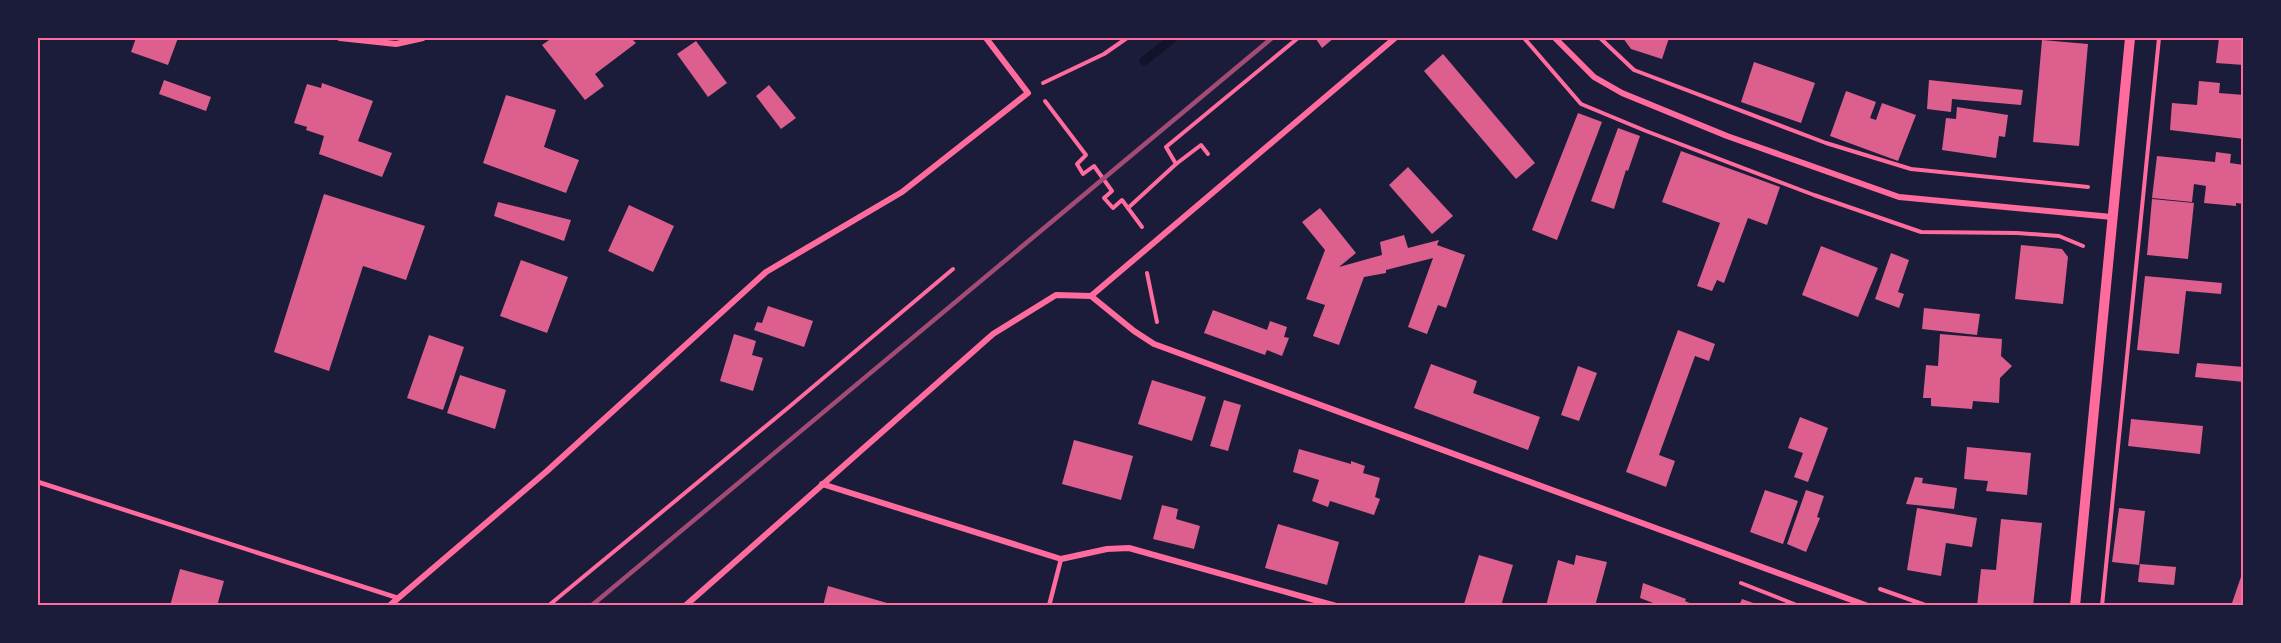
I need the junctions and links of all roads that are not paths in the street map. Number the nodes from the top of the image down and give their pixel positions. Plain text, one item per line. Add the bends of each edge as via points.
1 (340, 38) edge
2 (423, 38) edge
3 (986, 38) edge
4 (1395, 38) edge
5 (1555, 38) edge
6 (2130, 38) edge
7 (2112, 217) junction
8 (1090, 296) junction
9 (38, 482) edge
10 (822, 484) junction
11 (1061, 559) junction
12 (398, 598) junction
13 (389, 606) edge
14 (685, 606) edge
15 (1049, 606) edge
16 (1336, 606) edge
17 (1868, 606) edge
18 (2075, 606) edge

1 - 2 street via 396,44
3 - 12 street via 1028,93 902,192 766,273 547,471
4 - 8 street
5 - 7 street via 1594,77 1622,93 1727,136 1899,197
6 - 7 street
7 - 18 street
8 - 10 street via 1056,295 993,334
8 - 17 street via 1154,344
9 - 12 lane
10 - 11 street
10 - 14 street
11 - 15 lane
11 - 16 street via 1129,548
12 - 13 street

